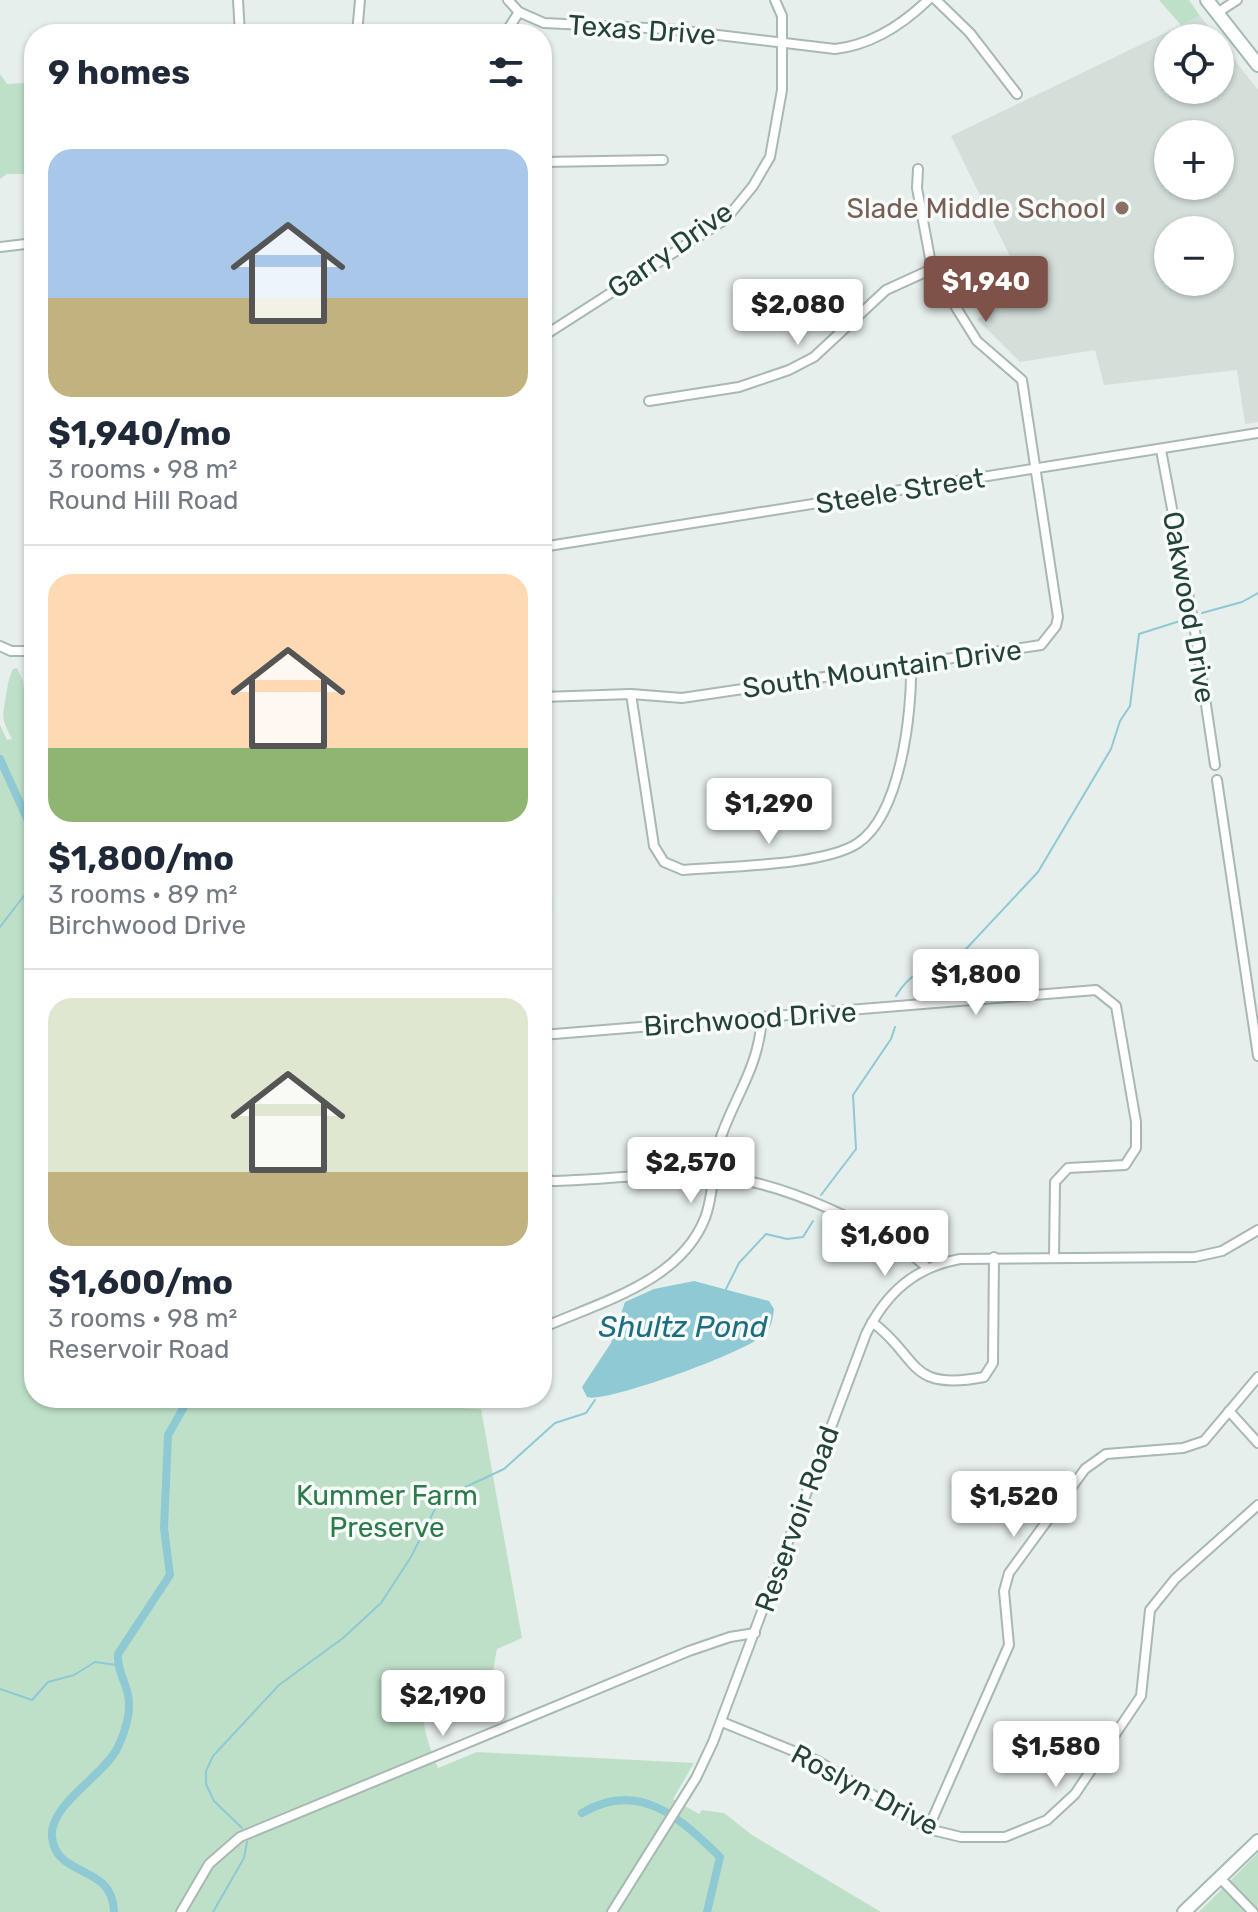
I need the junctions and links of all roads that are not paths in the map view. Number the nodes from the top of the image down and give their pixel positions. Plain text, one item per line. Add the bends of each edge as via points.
1 (238, 0) edge
2 (360, 0) edge
3 (508, 0) edge
4 (775, 0) edge
5 (928, 0) edge
6 (936, 0) edge
7 (1207, 0) edge
8 (1237, 0) edge
9 (519, 12) junction
10 (1217, 13) junction
11 (239, 24) edge
12 (358, 24) edge
13 (511, 24) edge
14 (782, 42) junction
15 (1258, 65) edge
16 (1017, 94) dead end
17 (663, 160) dead end
18 (552, 162) edge
19 (918, 169) dead end
20 (24, 244) edge
21 (0, 247) edge
22 (932, 269) junction
23 (552, 331) edge
24 (649, 401) dead end
25 (1258, 433) edge
26 (1161, 450) junction
27 (1035, 471) junction
28 (552, 545) edge
29 (0, 646) edge
30 (24, 651) edge
31 (911, 665) junction
32 (631, 694) junction
33 (552, 697) edge
34 (1215, 765) dead end
35 (1217, 780) dead end
36 (1255, 1011) edge
37 (762, 1019) junction
38 (552, 1034) edge
39 (1258, 1056) edge
40 (714, 1176) junction
41 (552, 1181) edge
42 (1258, 1230) edge
43 (994, 1257) junction
44 (1054, 1257) junction
45 (928, 1268) junction
46 (872, 1322) junction
47 (552, 1324) edge
48 (1258, 1377) edge
49 (1229, 1411) junction
50 (1258, 1443) edge
51 (1258, 1505) edge
52 (755, 1633) junction
53 (722, 1722) junction
54 (928, 1829) junction
55 (1258, 1841) edge
56 (1220, 1878) junction
57 (181, 1912) edge
58 (612, 1912) edge
59 (1184, 1912) edge
60 (1253, 1912) edge

1 - 11 street
2 - 12 street
3 - 9 street, Texas Drive
4 - 14 street, Garry Drive via 782,16
5 - 14 street, Texas Drive via 892,29 853,47
6 - 16 street via 970,33
7 - 10 street
8 - 10 street
9 - 13 street
9 - 14 street, Texas Drive via 544,23 576,27 668,29
10 - 15 street
14 - 23 street, Garry Drive via 778,125 770,157 753,186 726,219
17 - 18 street
19 - 22 street
20 - 21 street
22 - 24 street via 886,290 814,357 789,370 739,387
22 - 27 street, South Mountain Drive via 977,341 1022,380
25 - 26 street, Steele Street
26 - 27 street, Steele Street
26 - 34 street, Oakwood Drive
27 - 28 street, Steele Street
27 - 31 street, South Mountain Drive via 1058,617 1050,635 1041,645
29 - 30 street
31 - 32 street, South Mountain Drive via 682,698
31 - 32 street via 899,770 883,813 859,843 827,857 683,870 664,862 654,846
32 - 33 street, South Mountain Drive
35 - 36 street
36 - 39 street
37 - 38 street, Birchwood Drive
37 - 40 street via 760,1051 721,1136
37 - 44 street, Birchwood Drive via 1096,990 1116,1006 1136,1148 1125,1165 1068,1168 1055,1182
40 - 41 street
40 - 45 street via 770,1186 866,1226
40 - 47 street via 705,1217 679,1260 630,1289
42 - 44 street, Reservoir Road via 1222,1251 1195,1257
43 - 44 street, Reservoir Road
43 - 45 street, Reservoir Road
43 - 46 street via 993,1363 984,1377 922,1375
45 - 46 street, Reservoir Road via 895,1290
46 - 52 street, Reservoir Road
48 - 49 street
49 - 50 street
49 - 54 street via 1204,1441 1183,1448 1106,1454 1085,1469 1009,1573 1004,1591 1009,1645
51 - 54 street, Roslyn Drive via 1175,1579 1150,1610 1141,1696 1075,1794 1047,1820 1005,1837 961,1837
52 - 53 street
52 - 57 street, Reservoir Road via 689,1651 240,1837 209,1864
53 - 54 street, Roslyn Drive via 818,1761
53 - 58 street via 696,1778
55 - 56 street
56 - 59 street
56 - 60 street

